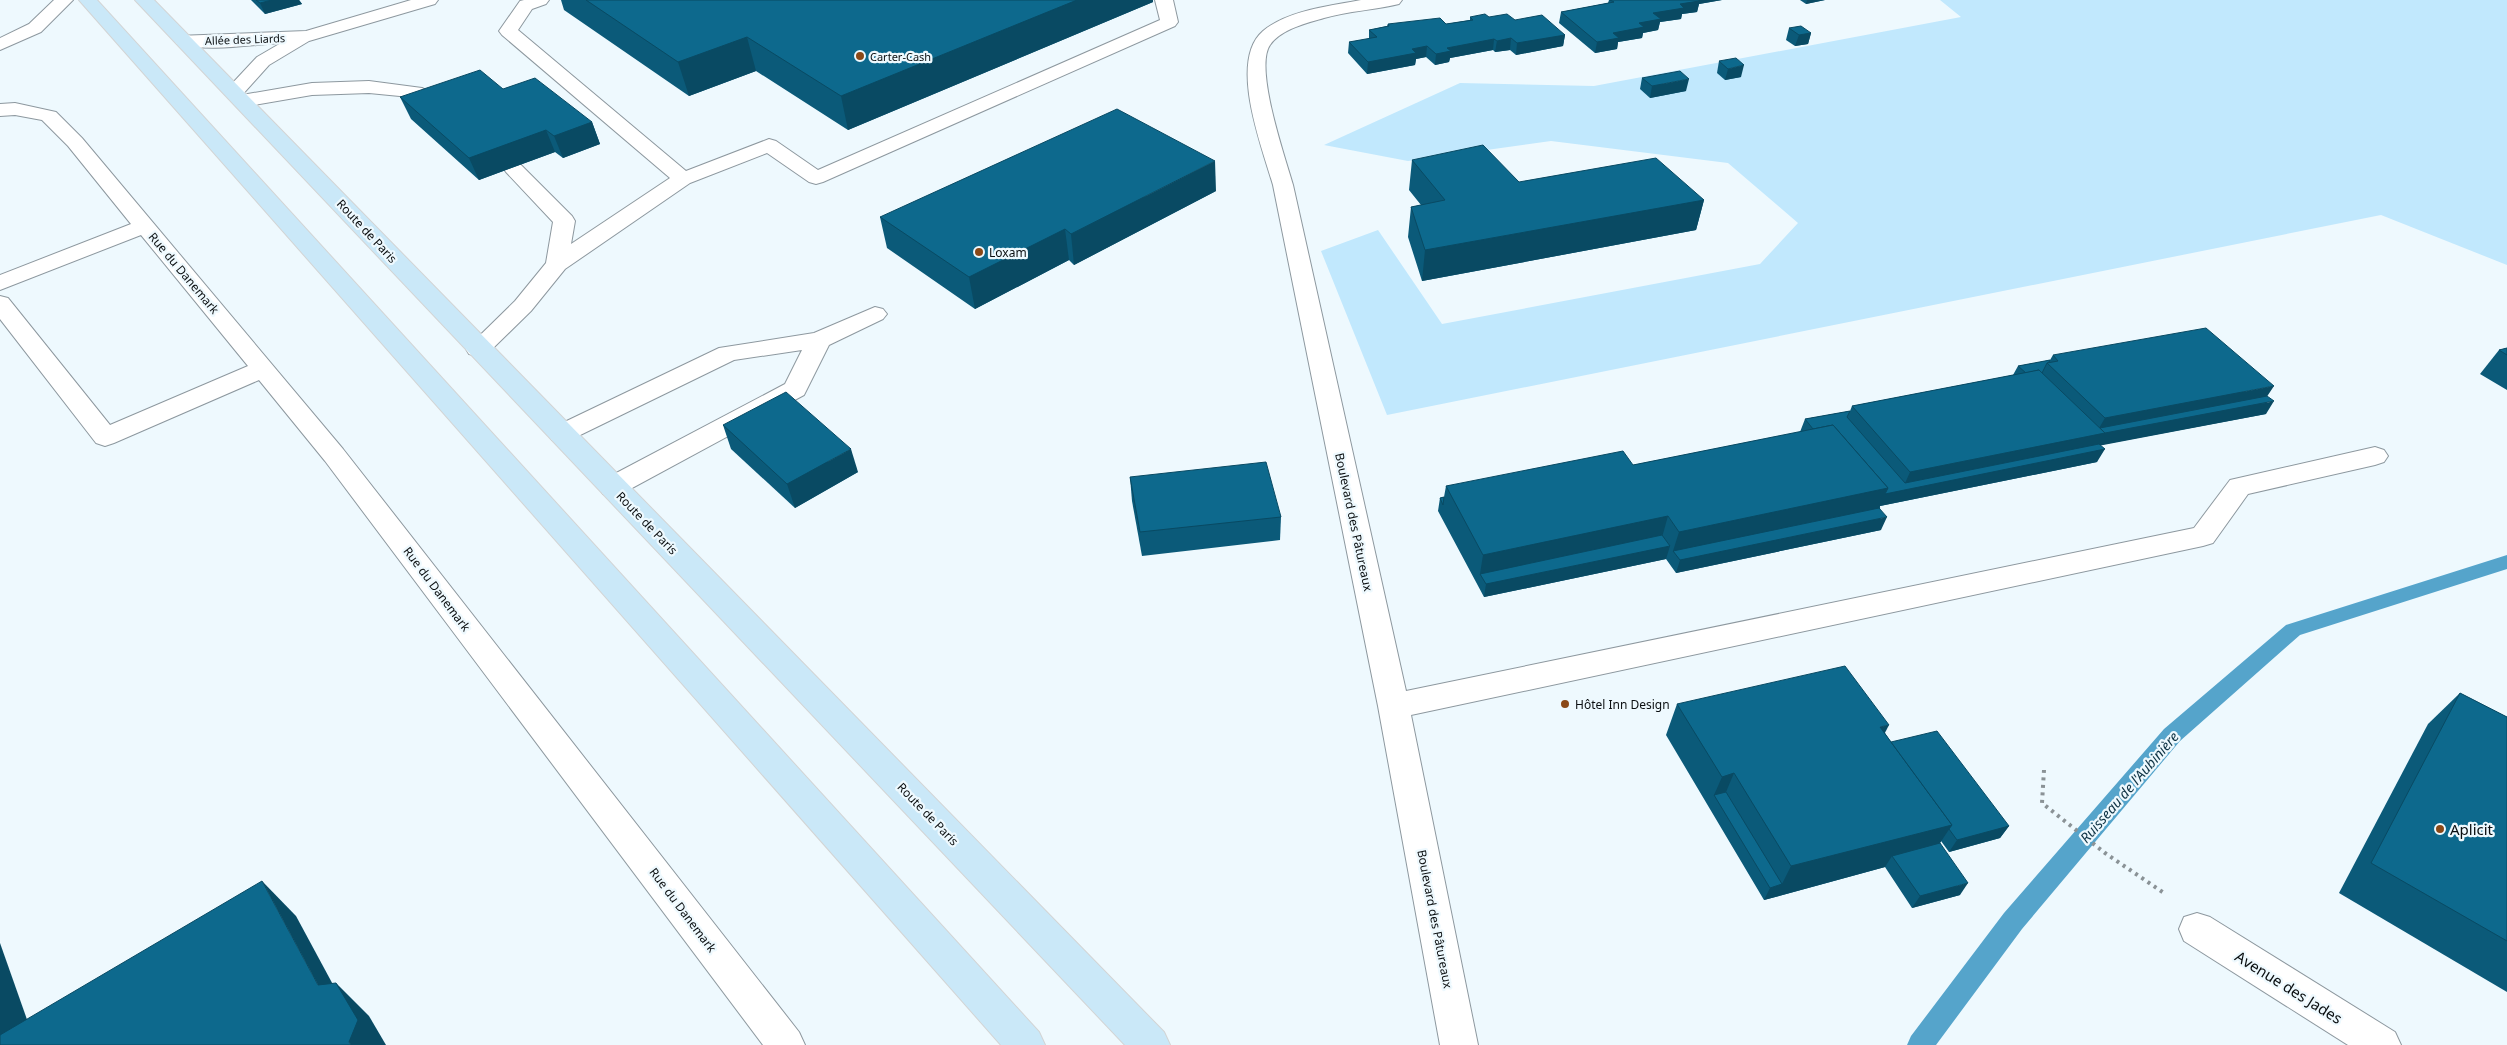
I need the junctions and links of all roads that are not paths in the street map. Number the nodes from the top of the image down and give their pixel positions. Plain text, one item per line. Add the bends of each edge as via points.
1 (64, 0) edge
2 (88, 0) edge
3 (144, 0) edge
4 (429, 0) edge
5 (540, 0) edge
6 (1164, 0) edge
7 (1394, 0) edge
8 (307, 36) junction
9 (184, 40) junction
10 (0, 45) edge
11 (239, 97) junction
12 (443, 107) edge
13 (0, 110) edge
14 (513, 168) edge
15 (684, 179) junction
16 (145, 226) junction
17 (557, 264) junction
18 (0, 283) edge
19 (0, 303) edge
20 (875, 314) dead end
21 (819, 340) junction
22 (478, 349) junction
23 (263, 369) junction
24 (561, 434) junction
25 (2375, 456) dead end
26 (612, 487) junction
27 (1394, 706) junction
28 (2197, 930) road end
29 (786, 1045) edge
30 (1026, 1045) edge
31 (1151, 1045) edge
32 (1459, 1045) edge
33 (2382, 1045) edge

1 - 10 street via 35,28
2 - 30 main road
3 - 9 main road, Route de Paris
4 - 8 street, Allée des Liards
5 - 15 street via 526,4 508,31
6 - 15 street via 1169,22 816,178 769,145
7 - 27 street, Boulevard des Pâtureaux via 1297,20 1262,43 1256,60 1260,100 1283,185
8 - 9 street, Allée des Liards
8 - 11 street, Allée des Liards via 263,61
9 - 11 main road, Route de Paris
11 - 12 street via 369,87 415,92
11 - 22 main road, Route de Paris
13 - 16 street, Rue du Danemark via 49,116 76,142
14 - 17 street via 564,221
15 - 17 street
16 - 18 street
16 - 23 street, Rue du Danemark
17 - 22 street via 523,306
19 - 23 street via 105,437
20 - 21 street
21 - 24 street via 728,353
21 - 26 street via 795,389
22 - 24 main road, Route de Paris
23 - 29 street, Rue du Danemark via 334,455
24 - 26 main road, Route de Paris
25 - 27 street via 2239,487 2203,536
26 - 31 main road, Route de Paris
27 - 32 street, Boulevard des Pâtureaux
28 - 33 street, Avenue des Jades

